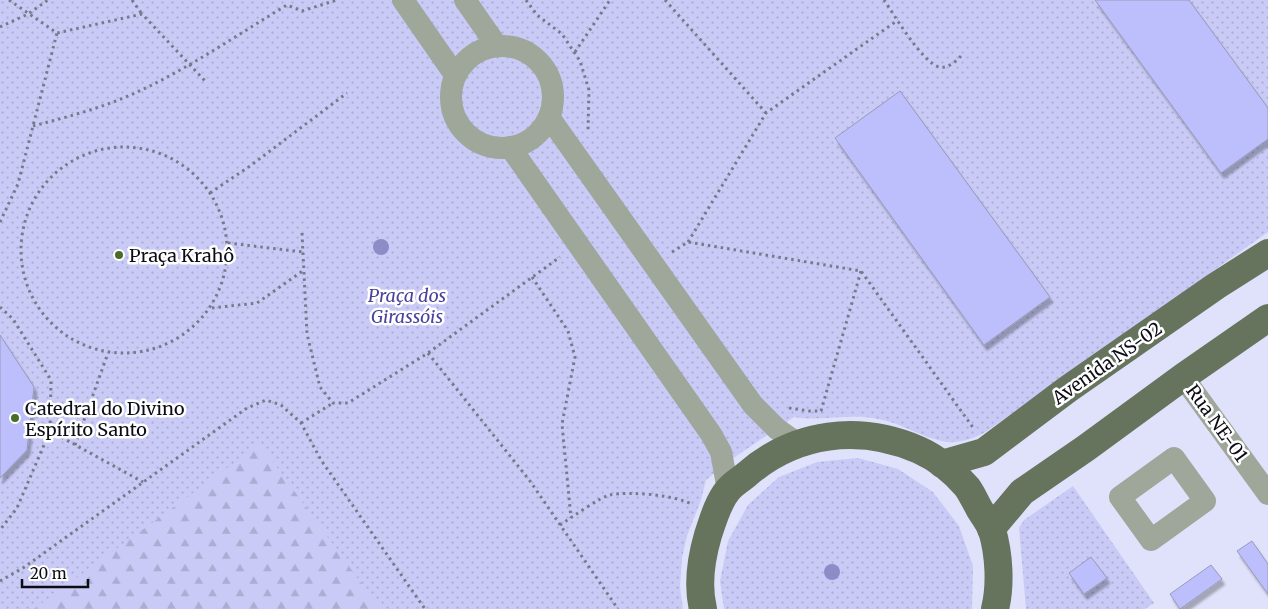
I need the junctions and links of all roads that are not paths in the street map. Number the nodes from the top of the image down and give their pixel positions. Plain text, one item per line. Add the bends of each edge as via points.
1 (403, 0) edge
2 (465, 0) edge
3 (497, 46) junction
4 (455, 75) junction
5 (549, 117) junction
6 (510, 147) junction
7 (1268, 253) edge
8 (1268, 318) edge
9 (1183, 376) junction
10 (797, 443) junction
11 (942, 464) junction
12 (728, 490) junction
13 (1268, 494) edge
14 (992, 529) junction
15 (703, 609) edge
16 (995, 609) edge

1 - 4 street
2 - 3 street
3 - 4 street via 472,55
3 - 5 street via 520,49 540,63 549,77 553,94
4 - 6 street via 451,102 461,127 483,144 496,148
5 - 6 street via 532,138
5 - 10 street via 753,405 771,424
6 - 12 street via 712,434 720,452
7 - 11 main road, Avenida NS-02 via 1068,389 984,452
8 - 9 main road
9 - 13 street, Rua NE-01
9 - 14 main road via 1022,492
10 - 11 main road via 859,435 920,450
10 - 12 main road via 761,462
11 - 14 main road via 968,488
12 - 15 main road via 713,517 702,558 699,594
14 - 16 main road via 998,563

